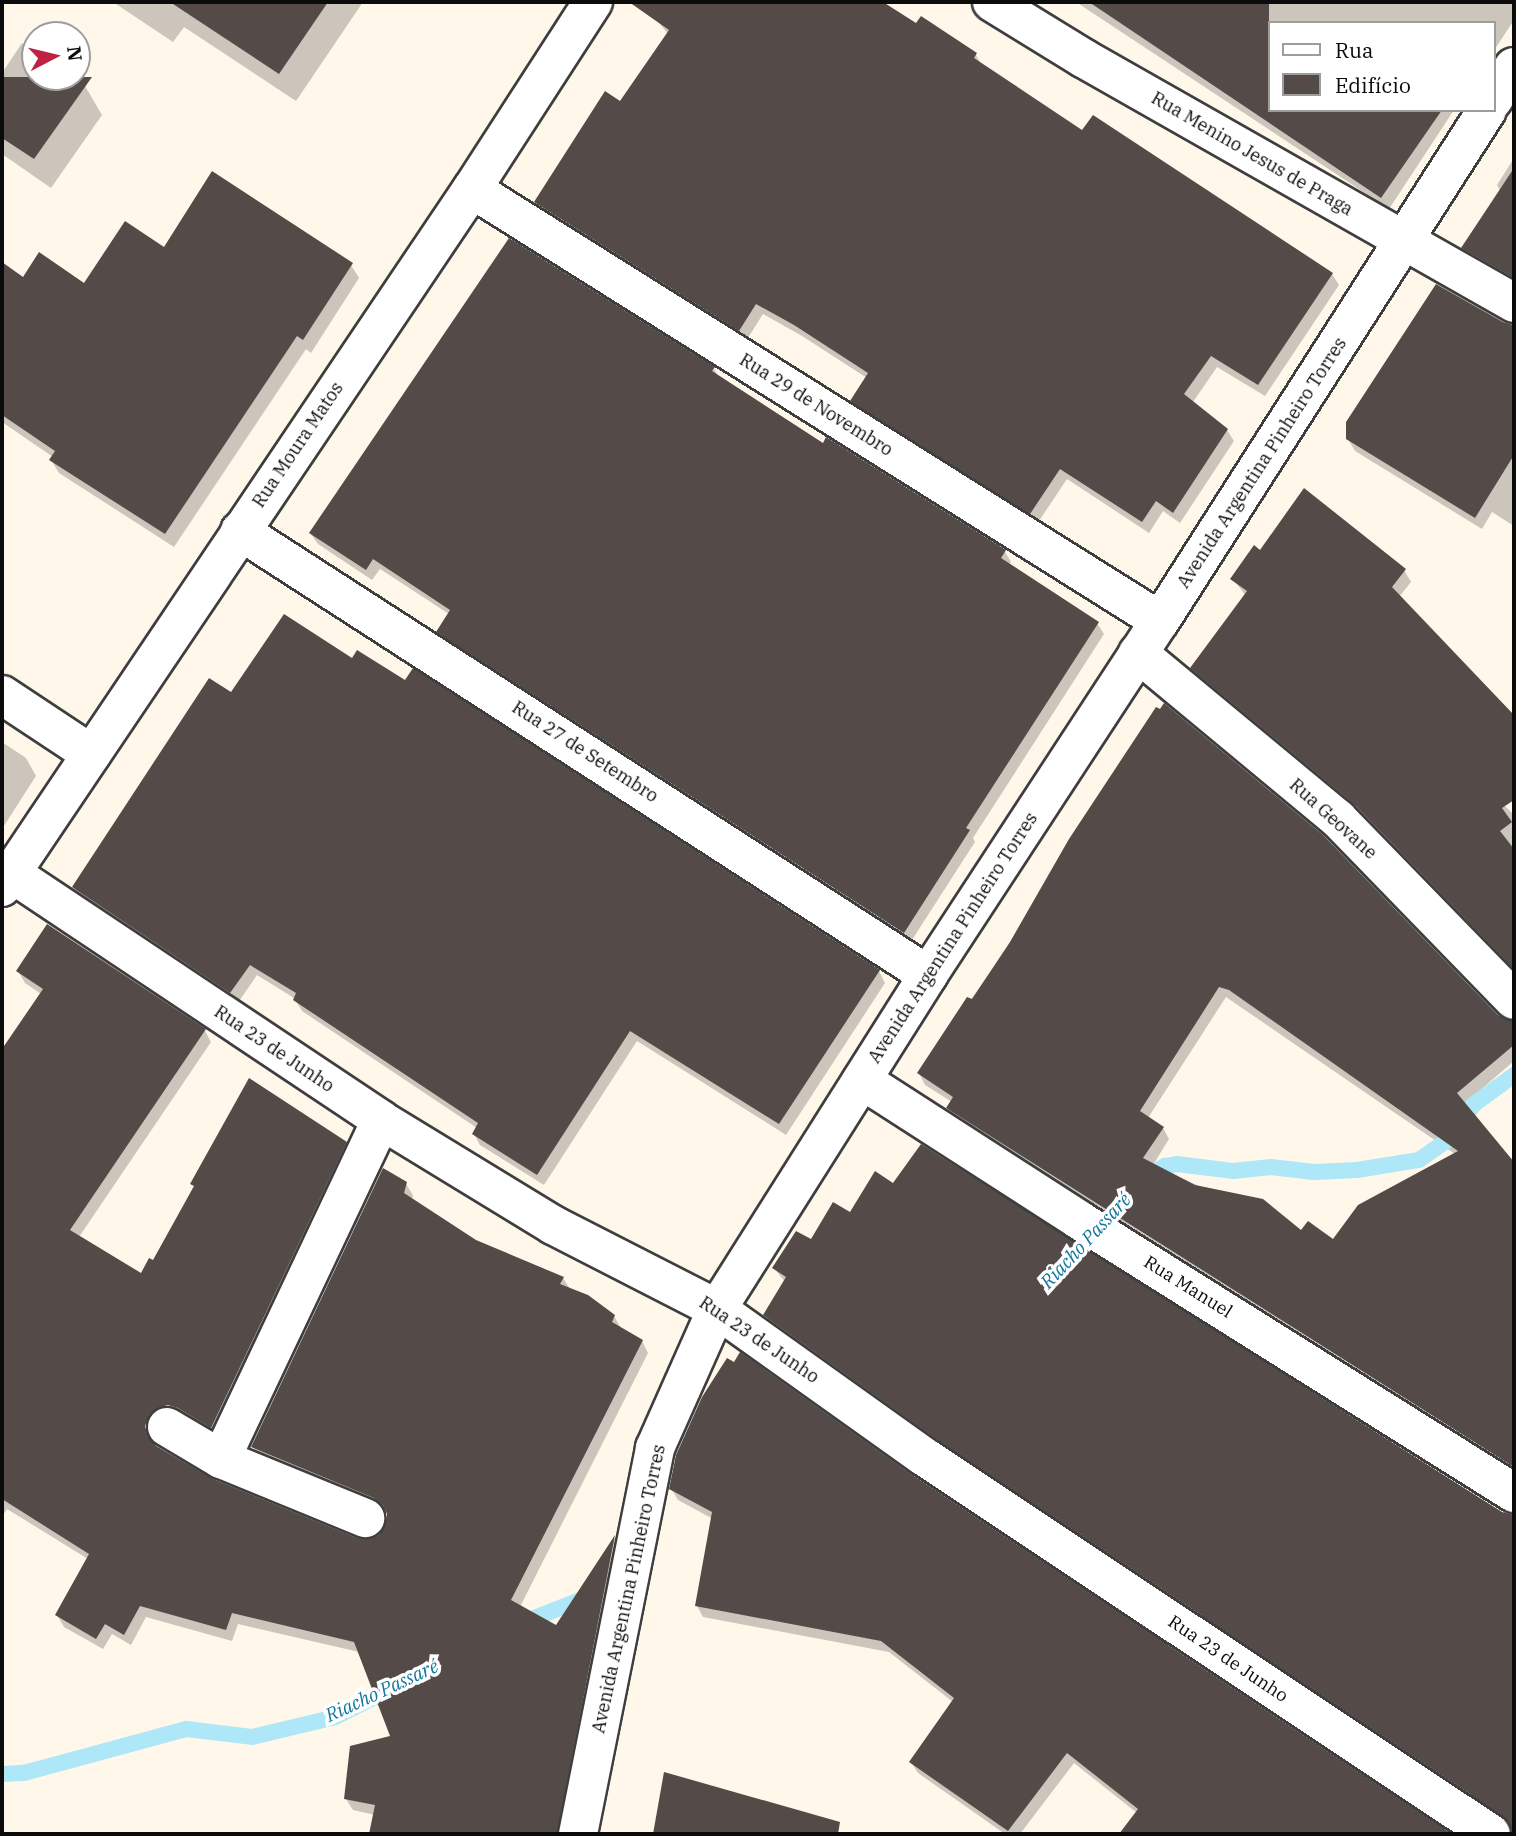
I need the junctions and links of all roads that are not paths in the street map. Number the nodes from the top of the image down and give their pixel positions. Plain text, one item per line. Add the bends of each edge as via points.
1 (593, 2) edge
2 (992, 2) edge
3 (1514, 67) edge
4 (1495, 97) edge
5 (1486, 112) edge
6 (472, 189) junction
7 (1405, 241) junction
8 (1514, 303) edge
9 (240, 531) junction
10 (1160, 621) junction
11 (1139, 653) junction
12 (2, 695) edge
13 (91, 754) junction
14 (6, 880) edge
15 (928, 975) junction
16 (1514, 1000) edge
17 (862, 1080) junction
18 (381, 1120) junction
19 (717, 1308) junction
20 (167, 1427) dead end
21 (221, 1459) junction
22 (1514, 1493) edge
23 (365, 1518) dead end
24 (578, 1834) edge
25 (1491, 1834) edge

1 - 6 street, Rua Moura Matos
2 - 7 street, Rua Menino Jesus de Praga
3 - 4 street
5 - 7 street, Avenida Argentina Pinheiro Torres
6 - 9 street, Rua Moura Matos
6 - 10 street, Rua 29 de Novembro
7 - 8 street, Rua Menino Jesus de Praga
7 - 10 street, Avenida Argentina Pinheiro Torres
9 - 13 street, Rua Moura Matos
9 - 15 street, Rua 27 de Setembro
10 - 11 street, Avenida Argentina Pinheiro Torres
11 - 15 street, Avenida Argentina Pinheiro Torres
11 - 16 street, Rua Geovane via 1338,819
12 - 13 street
13 - 14 street, Rua Moura Matos
14 - 18 street, Rua 23 de Junho
15 - 17 street, Avenida Argentina Pinheiro Torres
17 - 19 street, Avenida Argentina Pinheiro Torres
17 - 22 street, Rua Manuel
18 - 19 street, Rua 23 de Junho via 553,1224
18 - 21 street
19 - 24 street, Avenida Argentina Pinheiro Torres via 655,1448
19 - 25 street, Rua 23 de Junho via 923,1456
20 - 21 street
21 - 23 street

